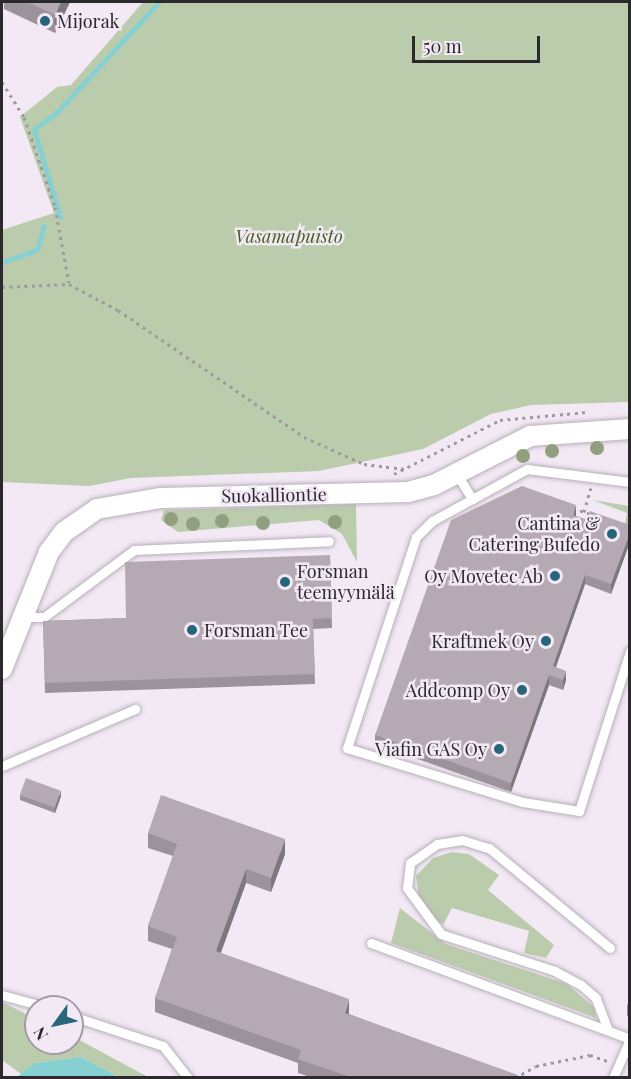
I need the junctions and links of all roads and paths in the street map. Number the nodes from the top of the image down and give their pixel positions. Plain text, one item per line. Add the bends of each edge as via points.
1 (2, 81) edge
2 (69, 284) junction
3 (2, 287) edge
4 (630, 429) edge
5 (484, 437) dead end
6 (456, 473) junction
7 (630, 482) edge
8 (472, 499) junction
9 (588, 501) dead end
10 (564, 505) edge
11 (584, 512) junction
12 (603, 518) edge
13 (329, 541) dead end
14 (22, 617) junction
15 (630, 651) edge
16 (2, 669) edge
17 (135, 710) dead end
18 (2, 766) edge
19 (371, 943) dead end
20 (610, 948) dead end
21 (2, 995) edge
22 (24, 1001) edge
23 (84, 1020) edge
24 (608, 1030) junction
25 (630, 1039) edge
26 (619, 1064) junction
27 (188, 1077) edge
28 (515, 1077) edge
29 (613, 1077) edge

1 - 2 path via 24,117 55,207
2 - 3 path
2 - 5 path via 118,310 268,416 352,460 406,469 480,430
4 - 6 street, Suokalliontie via 530,435
6 - 8 lane
6 - 14 street, Suokalliontie via 408,492 161,498 97,509 64,532 49,552
7 - 8 lane via 527,470
8 - 15 lane via 416,537 347,748 523,802 579,811
9 - 11 path
10 - 11 path
11 - 12 path
13 - 14 lane via 134,550 44,617
14 - 16 street, Suokalliontie
17 - 18 lane
19 - 24 lane
20 - 24 lane via 489,848 462,840 437,844 410,863 407,888 441,934 555,971 581,985 596,998
21 - 22 lane
23 - 27 lane via 163,1046
24 - 25 lane
25 - 26 lane
26 - 28 path via 590,1055 536,1066
26 - 29 lane

